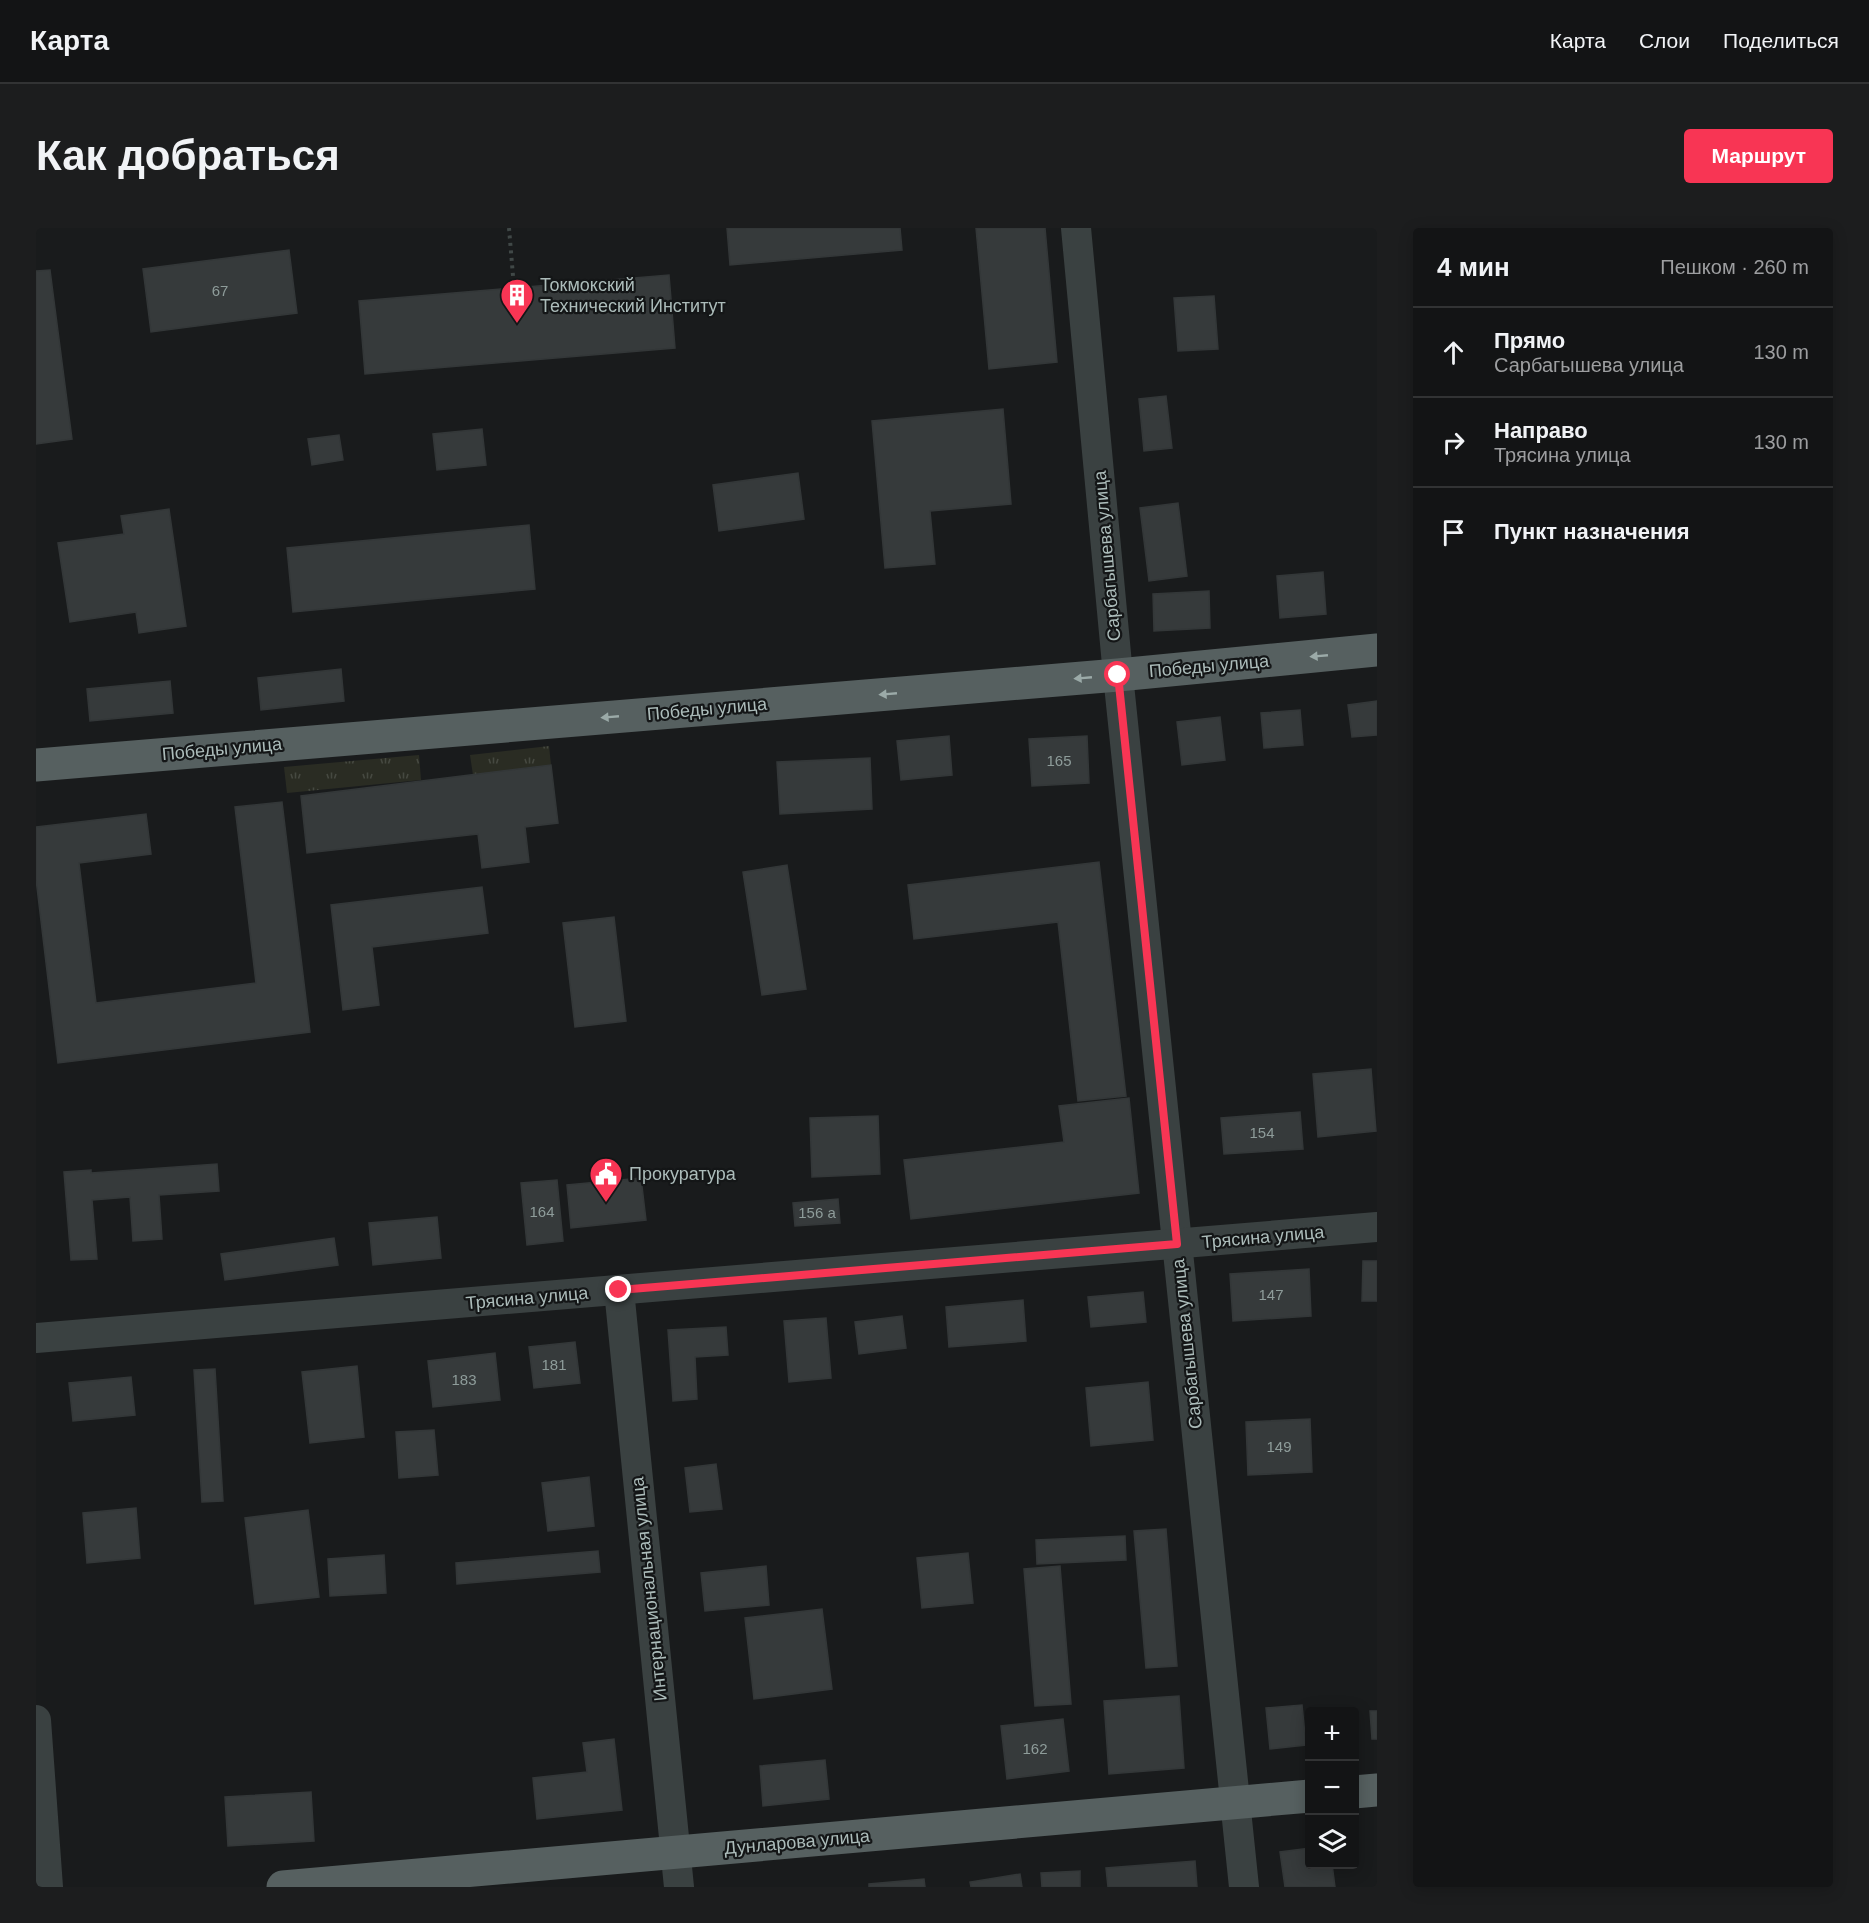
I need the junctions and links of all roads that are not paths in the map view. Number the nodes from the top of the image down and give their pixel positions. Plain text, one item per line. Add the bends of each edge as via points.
1 (1076, 228) edge
2 (1377, 650) edge
3 (1118, 675) junction
4 (36, 765) edge
5 (1377, 1227) edge
6 (1177, 1244) junction
7 (619, 1290) junction
8 (36, 1338) edge
9 (36, 1720) edge
10 (1377, 1790) edge
11 (1359, 1792) edge
12 (1305, 1796) edge
13 (1235, 1802) junction
14 (676, 1853) junction
15 (48, 1887) edge
16 (284, 1887) edge
17 (679, 1887) edge
18 (1244, 1887) edge

1 - 3 street, Сарбагышева улица
2 -> 3 main road, Победы улица
3 -> 4 main road, Победы улица
3 - 6 street, Сарбагышева улица
5 - 6 street, Трясина улица
6 - 7 street, Трясина улица
6 - 13 street, Сарбагышева улица
7 - 8 street, Трясина улица
7 - 14 street, Интернациональная улица
9 - 15 street
10 - 11 main road
12 - 13 main road, Дунларова улица
13 - 14 main road, Дунларова улица
13 - 18 street, Сарбагышева улица
14 - 16 main road, Дунларова улица
14 - 17 street, Интернациональная улица

